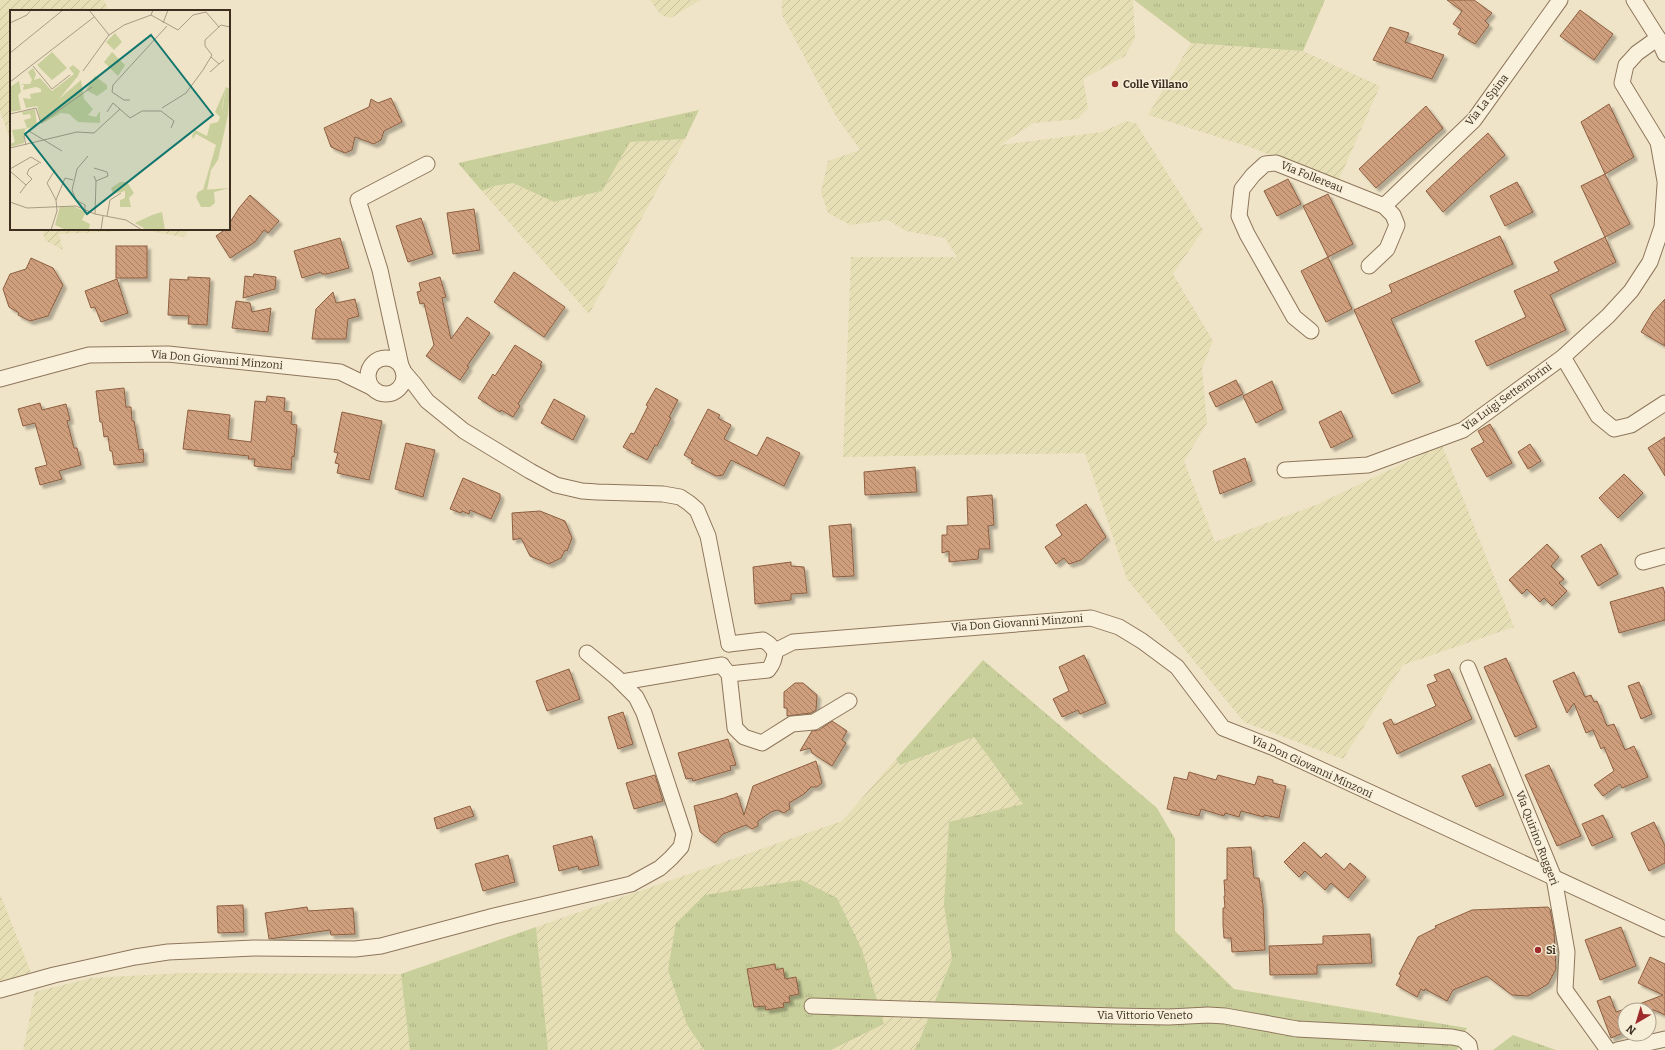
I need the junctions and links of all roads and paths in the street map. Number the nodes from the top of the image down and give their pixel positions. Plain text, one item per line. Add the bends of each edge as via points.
1 (1560, 0) edge
2 (1634, 0) edge
3 (1658, 38) junction
4 (1665, 54) edge
5 (427, 164) dead end
6 (1665, 181) edge
7 (1665, 185) edge
8 (1384, 206) junction
9 (1369, 266) dead end
10 (1311, 331) dead end
11 (394, 336) junction
12 (1563, 357) junction
13 (376, 362) junction
14 (402, 369) junction
15 (340, 372) junction
16 (0, 379) edge
17 (371, 387) junction
18 (396, 391) junction
19 (427, 401) junction
20 (1665, 403) edge
21 (1285, 470) dead end
22 (1665, 556) edge
23 (1644, 562) dead end
24 (729, 644) junction
25 (775, 651) junction
26 (587, 653) dead end
27 (1468, 668) dead end
28 (726, 669) junction
29 (622, 682) junction
30 (849, 701) dead end
31 (1554, 878) junction
32 (1665, 929) edge
33 (0, 990) edge
34 (812, 1006) dead end
35 (1665, 1039) edge
36 (1470, 1050) edge
37 (1608, 1050) edge
38 (1617, 1050) edge

1 - 8 street, Via La Spina via 1474,120
2 - 3 street
3 - 4 street
3 - 6 street via 1637,53 1626,65 1622,83 1658,142
5 - 11 street via 358,200 380,270
7 - 12 street, Via Luigi Settembrini via 1662,226 1650,262 1631,291
8 - 9 street, Via Follereau via 1394,215 1397,225 1386,248
8 - 10 street, Via Follereau via 1276,162 1265,164 1253,174 1242,189 1239,216 1247,234 1294,317
11 - 13 street
11 - 14 street
12 - 20 street via 1598,416 1614,429 1631,425
12 - 21 street, Via Luigi Settembrini via 1463,430 1368,465
13 - 14 street via 392,359
13 - 15 street, Via Don Giovanni Minzoni
13 - 17 street via 367,376
14 - 18 street via 403,382
14 - 19 street
15 - 16 street, Via Don Giovanni Minzoni via 168,354 89,355
15 - 17 street, Via Don Giovanni Minzoni
17 - 18 street via 380,393
18 - 19 street
19 - 24 street via 464,431 556,485 582,491 663,494 680,497 689,503 697,510 708,536
22 - 23 street
24 - 25 street via 763,640
24 - 28 street via 722,656
25 - 28 street via 775,659 768,670
25 - 31 street, Via Don Giovanni Minzoni via 793,642 1091,618 1119,627 1177,667 1223,728 1272,747
26 - 29 street
27 - 31 street, Via Quirino Ruggeri
28 - 29 street
28 - 30 street via 735,728 744,737 762,743 792,724 814,722
29 - 33 street via 636,697 644,713 684,834 681,848 671,858 660,868 631,884 381,946 355,949 254,948 168,952 54,975
31 - 32 street, Via Don Giovanni Minzoni
31 - 37 street, Via Quirino Ruggeri via 1567,952 1565,990
34 - 36 street, Via Vittorio Veneto via 1115,1016 1225,1016 1297,1029 1452,1037 1462,1039 1469,1045
35 - 38 street

